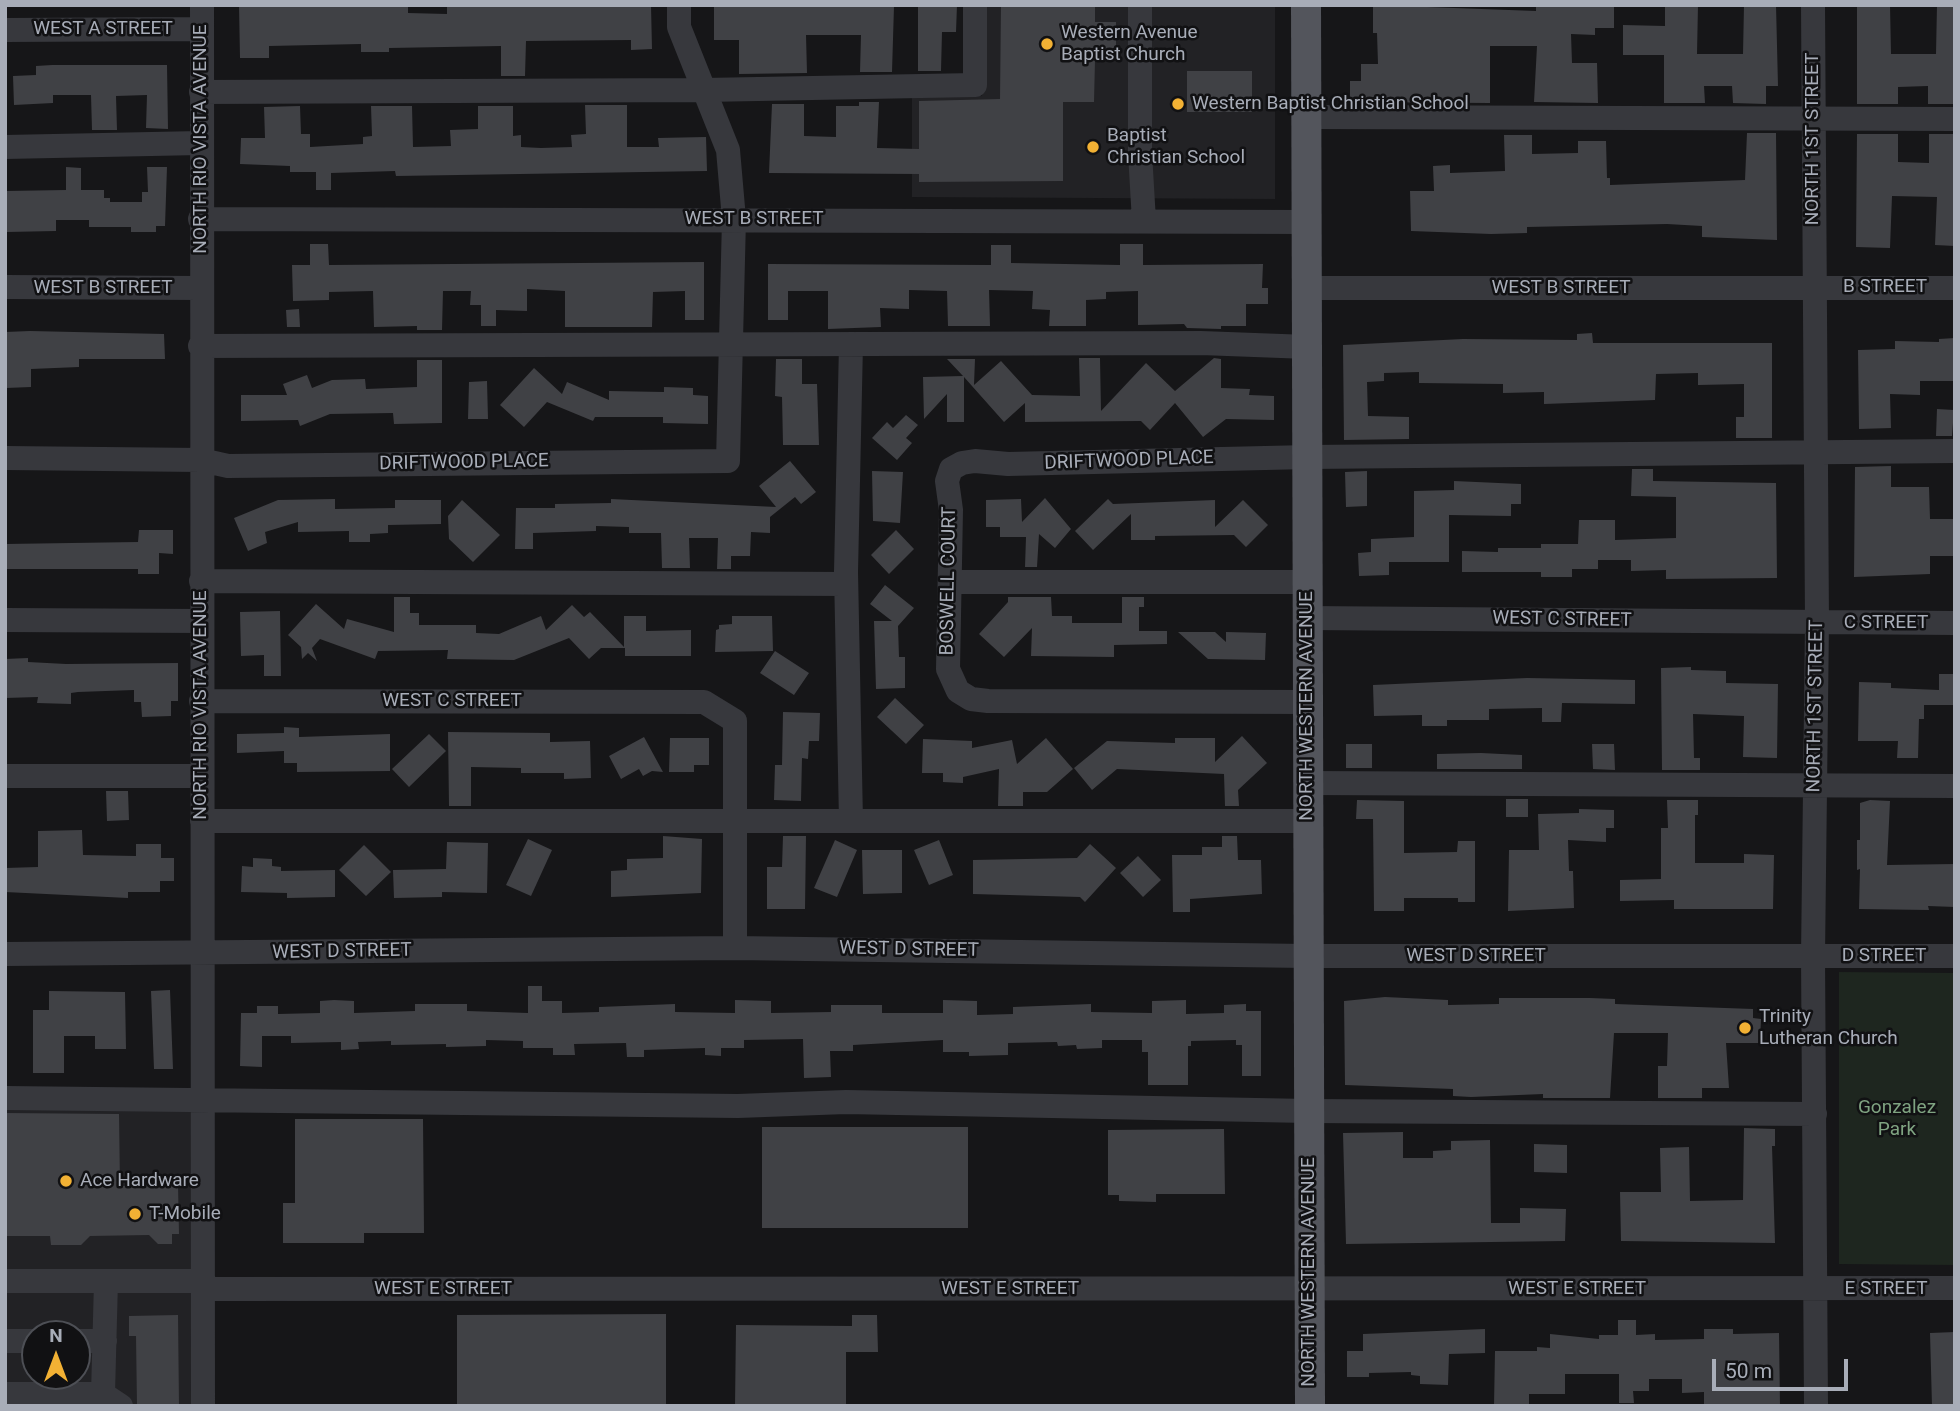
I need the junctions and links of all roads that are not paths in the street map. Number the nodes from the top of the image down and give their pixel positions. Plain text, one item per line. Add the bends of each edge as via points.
1 (680, 5) edge
2 (975, 5) edge
3 (1140, 5) edge
4 (1306, 5) edge
5 (1813, 5) edge
6 (201, 17) edge
7 (5, 30) edge
8 (704, 90) junction
9 (201, 92) junction
10 (1307, 117) junction
11 (1813, 118) junction
12 (1955, 119) edge
13 (200, 143) junction
14 (5, 147) edge
15 (200, 219) junction
16 (734, 219) junction
17 (1144, 221) junction
18 (1308, 222) junction
19 (5, 287) edge
20 (1814, 287) junction
21 (200, 288) junction
22 (1308, 288) junction
23 (1955, 288) edge
24 (731, 343) junction
25 (851, 344) junction
26 (200, 346) junction
27 (1308, 347) junction
28 (1955, 451) edge
29 (1816, 452) junction
30 (1308, 457) junction
31 (5, 458) edge
32 (201, 460) junction
33 (951, 469) joint
34 (201, 581) junction
35 (951, 582) junction
36 (1307, 582) junction
37 (846, 584) junction
38 (1307, 618) junction
39 (5, 620) edge
40 (201, 621) junction
41 (1955, 622) edge
42 (1817, 623) junction
43 (201, 701) junction
44 (1307, 702) junction
45 (5, 776) edge
46 (202, 776) junction
47 (1307, 783) junction
48 (1955, 786) edge
49 (1815, 787) junction
50 (202, 821) junction
51 (735, 821) junction
52 (851, 821) junction
53 (1307, 821) junction
54 (735, 948) junction
55 (5, 954) edge
56 (202, 954) junction
57 (1307, 956) junction
58 (1813, 956) junction
59 (1955, 956) edge
60 (5, 1098) edge
61 (203, 1099) junction
62 (1308, 1111) junction
63 (1815, 1114) junction
64 (5, 1280) edge
65 (106, 1282) junction
66 (204, 1285) junction
67 (1310, 1289) junction
68 (1816, 1289) junction
69 (1955, 1289) edge
70 (91, 1341) edge
71 (105, 1341) junction
72 (5, 1394) edge
73 (112, 1400) edge
74 (203, 1406) edge
75 (1310, 1406) edge
76 (1816, 1406) edge

1 - 8 street via 679,27
2 - 8 street via 975,85
3 - 17 street
4 - 10 main road, NORTH WESTERN AVENUE
5 - 11 street, NORTH 1ST STREET
6 - 7 street, WEST A STREET
6 - 9 street, NORTH RIO VISTA AVENUE
8 - 9 street
8 - 16 street via 727,150
9 - 13 street, NORTH RIO VISTA AVENUE
10 - 11 street
10 - 18 main road, NORTH WESTERN AVENUE
11 - 12 street
11 - 20 street, NORTH 1ST STREET
13 - 14 street
13 - 15 street, NORTH RIO VISTA AVENUE
15 - 16 street, WEST B STREET
15 - 21 street, NORTH RIO VISTA AVENUE
16 - 17 street, WEST B STREET
16 - 24 street
17 - 18 street, WEST B STREET
18 - 22 main road, NORTH WESTERN AVENUE
19 - 21 street, WEST B STREET
20 - 22 street, WEST B STREET
20 - 23 street, B STREET
20 - 29 street, NORTH 1ST STREET
21 - 26 street, NORTH RIO VISTA AVENUE
22 - 27 main road, NORTH WESTERN AVENUE
24 - 25 street
24 - 26 street
24 - 32 street, DRIFTWOOD PLACE via 728,461 228,466
25 - 27 street
25 - 37 street
26 - 32 street, NORTH RIO VISTA AVENUE
27 - 30 main road, NORTH WESTERN AVENUE
28 - 29 street, DRIFTWOOD PLACE
29 - 30 street, DRIFTWOOD PLACE
29 - 42 street, NORTH 1ST STREET
30 - 33 street, DRIFTWOOD PLACE via 975,461
30 - 36 main road, NORTH WESTERN AVENUE
31 - 32 street, DRIFTWOOD PLACE
32 - 34 street, NORTH RIO VISTA AVENUE
33 - 35 street, BOSWELL COURT via 947,481
34 - 37 street
34 - 40 street, NORTH RIO VISTA AVENUE
35 - 36 street
35 - 44 street, BOSWELL COURT via 948,669 958,691 971,699
36 - 38 main road, NORTH WESTERN AVENUE
37 - 52 street
38 - 42 street, WEST C STREET
38 - 44 main road, NORTH WESTERN AVENUE
39 - 40 street
40 - 43 street, NORTH RIO VISTA AVENUE
41 - 42 street, C STREET
42 - 49 street, NORTH 1ST STREET
43 - 46 street, NORTH RIO VISTA AVENUE
43 - 51 street, WEST C STREET via 704,702 735,721
44 - 47 main road, NORTH WESTERN AVENUE
45 - 46 street
46 - 50 street, NORTH RIO VISTA AVENUE
47 - 49 street
47 - 53 main road, NORTH WESTERN AVENUE
48 - 49 street
49 - 58 street, NORTH 1ST STREET
50 - 51 street
50 - 56 street, NORTH RIO VISTA AVENUE
51 - 52 street
51 - 54 street
52 - 53 street
53 - 57 main road, NORTH WESTERN AVENUE
54 - 56 street, WEST D STREET
54 - 57 street, WEST D STREET
55 - 56 street, WEST D STREET
56 - 61 street, NORTH RIO VISTA AVENUE
57 - 58 street, WEST D STREET
57 - 62 main road, NORTH WESTERN AVENUE
58 - 59 street, D STREET
58 - 63 street, NORTH 1ST STREET
60 - 61 street
61 - 62 street via 738,1106 846,1101
61 - 66 street, NORTH RIO VISTA AVENUE
62 - 63 street
62 - 67 main road, NORTH WESTERN AVENUE
63 - 68 street, NORTH 1ST STREET
64 - 65 street, WEST E STREET
65 - 66 street, WEST E STREET
65 - 71 street
66 - 67 street, WEST E STREET
66 - 74 street, NORTH RIO VISTA AVENUE
67 - 68 street, WEST E STREET
67 - 75 main road, NORTH WESTERN AVENUE
68 - 69 street, E STREET
68 - 76 street, NORTH 1ST STREET
70 - 71 street
71 - 73 street
72 - 73 street

